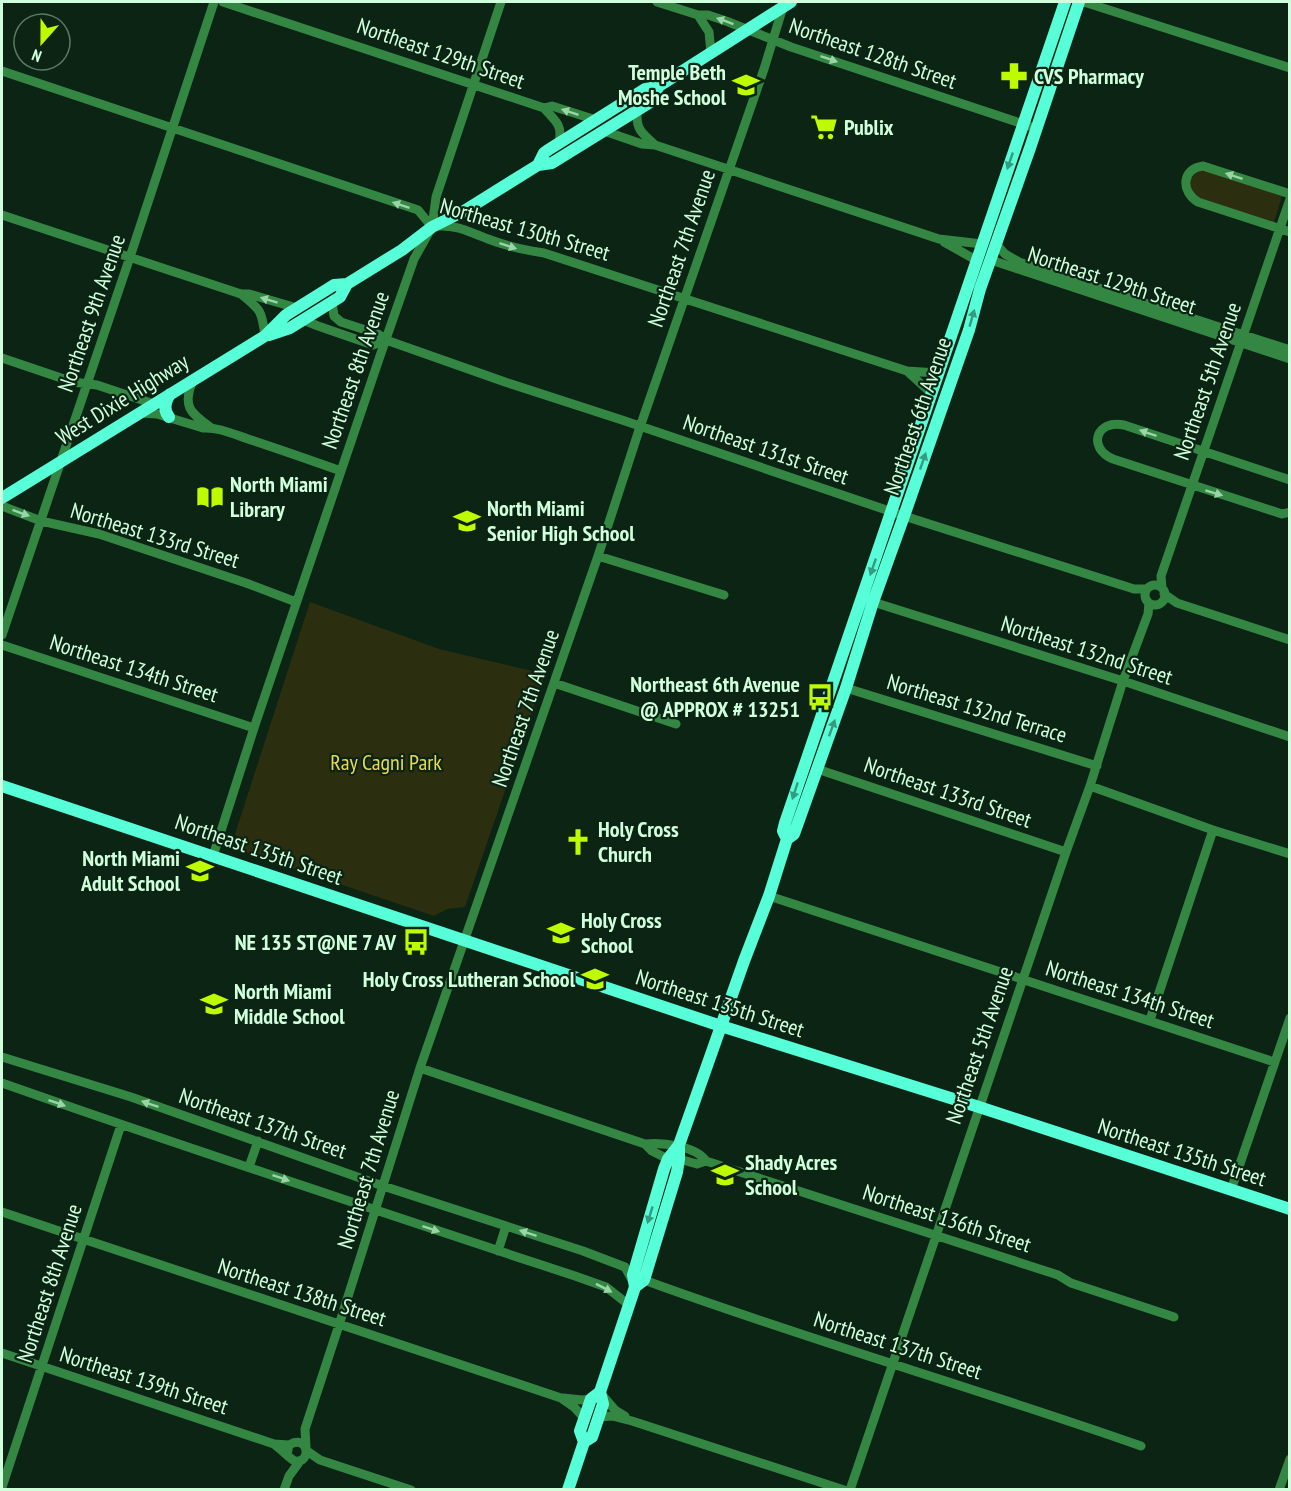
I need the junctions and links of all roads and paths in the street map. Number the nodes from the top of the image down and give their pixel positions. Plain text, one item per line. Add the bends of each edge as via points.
1 (214, 2) edge
2 (223, 2) edge
3 (501, 2) edge
4 (657, 2) edge
5 (1067, 2) edge
6 (1079, 2) edge
7 (1084, 2) edge
8 (786, 3) edge
9 (698, 15) junction
10 (1071, 24) junction
11 (748, 29) junction
12 (773, 40) junction
13 (711, 53) junction
14 (1290, 68) edge
15 (2, 71) edge
16 (473, 85) junction
17 (660, 86) junction
18 (544, 108) junction
19 (637, 110) junction
20 (596, 120) junction
21 (1023, 124) junction
22 (173, 129) junction
23 (1037, 129) junction
24 (604, 131) junction
25 (559, 143) junction
26 (655, 145) junction
27 (538, 165) junction
28 (729, 169) junction
29 (1290, 194) edge
30 (1290, 199) edge
31 (2, 215) edge
32 (990, 221) junction
33 (432, 227) junction
34 (1280, 229) junction
35 (1290, 232) edge
36 (939, 239) junction
37 (982, 244) junction
38 (996, 244) junction
39 (130, 257) junction
40 (976, 260) junction
41 (991, 260) junction
42 (347, 284) junction
43 (980, 290) junction
44 (241, 294) junction
45 (685, 299) junction
46 (332, 302) junction
47 (300, 314) junction
48 (265, 336) junction
49 (1242, 339) junction
50 (386, 340) junction
51 (1290, 350) edge
52 (2, 357) edge
53 (1290, 359) edge
54 (907, 371) junction
55 (937, 373) junction
56 (193, 380) junction
57 (87, 383) junction
58 (171, 393) junction
59 (931, 393) junction
60 (154, 404) junction
61 (141, 413) junction
62 (169, 417) junction
63 (210, 427) junction
64 (640, 427) junction
65 (1204, 452) junction
66 (60, 462) junction
67 (341, 471) junction
68 (1290, 480) edge
69 (1192, 486) junction
70 (2, 498) edge
71 (2, 506) edge
72 (891, 512) junction
73 (1290, 512) edge
74 (904, 516) junction
75 (41, 521) junction
76 (598, 555) junction
77 (724, 596) dead end
78 (1155, 596) junction
79 (296, 602) junction
80 (873, 602) junction
81 (2, 636) edge
82 (1290, 640) edge
83 (2, 645) edge
84 (1123, 681) junction
85 (554, 683) junction
86 (846, 688) junction
87 (676, 724) dead end
88 (254, 728) junction
89 (1290, 737) edge
90 (812, 743) junction
91 (1097, 766) junction
92 (817, 769) junction
93 (2, 786) edge
94 (1090, 786) junction
95 (1213, 830) junction
96 (787, 839) junction
97 (1066, 852) junction
98 (1290, 854) edge
99 (213, 856) junction
100 (769, 896) junction
101 (464, 941) junction
102 (1023, 980) junction
103 (1290, 1018) edge
104 (1149, 1020) junction
105 (721, 1026) junction
106 (2, 1057) edge
107 (1274, 1062) junction
108 (420, 1068) junction
109 (2, 1083) edge
110 (979, 1107) junction
111 (121, 1125) junction
112 (258, 1141) junction
113 (645, 1144) junction
114 (679, 1145) junction
115 (674, 1159) junction
116 (706, 1161) junction
117 (249, 1167) junction
118 (383, 1186) junction
119 (1230, 1190) junction
120 (1290, 1209) edge
121 (375, 1211) junction
122 (2, 1212) edge
123 (506, 1226) junction
124 (935, 1235) junction
125 (84, 1239) junction
126 (498, 1251) junction
127 (640, 1284) junction
128 (629, 1305) junction
129 (1174, 1317) dead end
130 (339, 1325) junction
131 (2, 1353) edge
132 (894, 1363) junction
133 (42, 1367) junction
134 (595, 1395) junction
135 (561, 1398) junction
136 (584, 1418) junction
137 (598, 1418) junction
138 (632, 1420) junction
139 (305, 1429) junction
140 (584, 1442) junction
141 (1141, 1446) dead end
142 (289, 1450) junction
143 (304, 1455) junction
144 (1290, 1459) edge
145 (289, 1476) junction
146 (2, 1487) edge
147 (284, 1490) edge
148 (411, 1490) edge
149 (568, 1490) edge
150 (844, 1490) edge
151 (850, 1490) edge
152 (1279, 1490) edge

1 - 22 street, Northeast 9th Avenue
2 - 16 street, Northeast 129th Street
3 - 16 street, Northeast 8th Avenue
4 - 9 street, Northeast 128th Street
5 - 10 main road
5 - 21 main road, Northeast 6th Avenue
6 - 10 main road, Northeast 6th Avenue
7 - 14 street
8 - 11 main road, West Dixie Highway
8 - 12 street, Northeast 7th Avenue
11 -> 9 street, Northeast 128th Street
9 - 13 street via 709,32
10 - 23 main road, Northeast 6th Avenue
11 - 12 street, Northeast 128th Street
11 - 13 main road, West Dixie Highway
12 -> 21 street, Northeast 128th Street
12 - 28 street, Northeast 7th Avenue
13 - 17 main road, West Dixie Highway
15 - 22 street, Northeast 130th Street
16 - 18 street, Northeast 129th Street
16 - 33 street, Northeast 8th Avenue via 436,197
17 - 19 main road, West Dixie Highway via 649,102
17 - 20 main road, West Dixie Highway via 645,89
20 -> 18 street, Northeast 129th Street via 552,106
18 - 25 street, Northeast 129th Street via 559,124
19 - 24 main road, West Dixie Highway
19 - 26 street via 638,128
20 - 25 main road, West Dixie Highway
21 - 23 street, Northeast 128th Street
21 -> 32 main road, Northeast 6th Avenue
33 -> 22 street, Northeast 130th Street via 418,210
22 - 39 street, Northeast 9th Avenue
23 - 38 main road, Northeast 6th Avenue
24 - 26 street
24 - 27 main road, West Dixie Highway via 552,163
25 - 27 main road, West Dixie Highway via 544,153
26 - 28 street
27 - 33 main road, West Dixie Highway
28 - 36 street
28 - 45 street, Northeast 7th Avenue
29 -> 34 street via 1203,166 1193,169 1185,183 1188,194 1198,201
30 - 34 street, Northeast 5th Avenue
31 - 39 street, Northeast 131st Street
32 - 37 main road, Northeast 6th Avenue
32 - 41 main road
33 - 42 main road, West Dixie Highway
33 -> 45 street, Northeast 130th Street via 463,228 517,249 544,253
33 - 50 street, Northeast 8th Avenue via 414,259
34 - 35 street
34 - 49 street, Northeast 5th Avenue
36 - 37 street
36 - 40 street
37 - 40 main road, Northeast 6th Avenue
37 - 43 main road
38 - 41 main road, Northeast 6th Avenue
38 - 49 street, Northeast 129th Street via 1019,262
39 - 44 street, Northeast 131st Street
39 - 57 street, Northeast 9th Avenue
40 - 55 main road, Northeast 6th Avenue
41 - 43 main road, Northeast 6th Avenue
41 - 49 street, Northeast 129th Street
42 - 46 main road, West Dixie Highway
42 - 47 main road, West Dixie Highway via 334,285
74 -> 43 main road, Northeast 6th Avenue
47 -> 44 street, Northeast 131st Street
44 - 48 street, Northeast 131st Street via 261,312
45 - 54 street, Northeast 130th Street
45 - 64 street, Northeast 7th Avenue
46 - 47 main road, West Dixie Highway
46 - 50 street, Northeast 131st Street via 338,320
47 - 48 main road, West Dixie Highway via 290,328
47 - 50 street, Northeast 131st Street via 318,326 373,345
48 - 56 main road, West Dixie Highway
49 - 51 street, Northeast 129th Street
49 - 53 street, Northeast 129th Street
49 - 65 street, Northeast 5th Avenue
50 - 64 street, Northeast 131st Street
50 - 67 street, Northeast 8th Avenue
52 - 57 street via 73,382
54 - 55 street, Northeast 130th Street
54 - 59 street, Northeast 130th Street
55 - 59 main road, Northeast 6th Avenue
56 - 58 main road, West Dixie Highway
56 - 63 street via 189,407
57 - 60 street
57 - 66 street, Northeast 9th Avenue
58 - 60 main road, West Dixie Highway
58 - 62 main road via 165,410
59 - 72 main road, Northeast 6th Avenue
60 - 61 main road, West Dixie Highway
61 - 62 street
61 - 66 main road, West Dixie Highway
62 - 63 street
63 - 67 street
64 - 72 street, Northeast 131st Street
64 - 76 street, Northeast 7th Avenue
65 - 68 street
65 - 69 street, Northeast 5th Avenue
65 -> 69 street via 1116,423 1100,431 1098,447 1107,457
66 - 70 main road, West Dixie Highway
66 - 75 street, Northeast 9th Avenue
67 - 79 street, Northeast 8th Avenue
69 -> 73 street via 1282,514
69 - 78 street, Northeast 5th Avenue
71 -> 75 street, Northeast 133rd Street
72 - 74 street, Northeast 131st Street
72 -> 90 main road, Northeast 6th Avenue
74 - 78 street, Northeast 131st Street
74 - 80 main road, Northeast 6th Avenue
75 - 79 street, Northeast 133rd Street via 99,534
75 - 81 street, Northeast 9th Avenue
76 - 77 street
76 - 85 street, Northeast 7th Avenue
78 - 82 street, Northeast 131st Street
78 - 84 street, Northeast 5th Avenue
79 - 88 street, Northeast 8th Avenue
80 - 84 street, Northeast 132nd Street
80 - 86 main road, Northeast 6th Avenue
83 - 88 street, Northeast 134th Street
84 - 89 street, Northeast 132nd Street
84 - 91 street, Northeast 5th Avenue
85 - 87 street
85 - 101 street, Northeast 7th Avenue
86 - 91 street, Northeast 132nd Terrace
92 -> 86 main road, Northeast 6th Avenue
88 - 99 street, Northeast 8th Avenue
90 - 92 main road
90 -> 96 main road, Northeast 6th Avenue via 783,830
91 - 94 street, Northeast 5th Avenue
92 - 96 main road, Northeast 6th Avenue via 794,834
92 - 97 street, Northeast 133rd Street
93 - 99 main road, Northeast 135th Street
94 - 95 street
94 - 97 street, Northeast 5th Avenue
95 - 98 street
95 - 104 street
96 - 100 main road, Northeast 6th Avenue
97 - 102 street, Northeast 5th Avenue
99 - 101 main road, Northeast 135th Street
100 - 102 street, Northeast 134th Street
100 - 105 main road, Northeast 6th Avenue
101 - 105 main road, Northeast 135th Street
101 - 108 street, Northeast 7th Avenue
102 - 104 street, Northeast 134th Street
102 - 110 street, Northeast 5th Avenue
103 - 107 street
104 - 107 street, Northeast 134th Street
105 - 110 main road, Northeast 135th Street
105 - 114 main road, Northeast 6th Avenue
112 -> 106 street, Northeast 137th Street
107 - 119 street
108 - 113 street, Northeast 136th Street
108 - 118 street, Northeast 7th Avenue
109 -> 111 street, Northeast 137th Street
110 - 119 main road, Northeast 135th Street
110 - 124 street, Northeast 5th Avenue
111 - 117 street, Northeast 137th Street
111 - 125 street, Northeast 8th Avenue
112 - 117 street
112 - 118 street, Northeast 137th Street
113 - 114 street, Northeast 136th Street
113 - 115 street, Northeast 136th Street via 651,1151
114 - 115 main road, Northeast 6th Avenue
114 - 116 street, Northeast 136th Street via 704,1156
115 - 116 street, Northeast 136th Street via 697,1164
115 - 127 main road, Northeast 6th Avenue via 651,1213 633,1275
116 - 124 street, Northeast 136th Street
117 -> 121 street, Northeast 137th Street
118 - 121 street, Northeast 7th Avenue
118 - 123 street, Northeast 137th Street
119 - 120 main road, Northeast 135th Street
121 -> 126 street, Northeast 137th Street
121 - 130 street, Northeast 7th Avenue
122 - 125 street, Northeast 138th Street
123 - 126 street
127 -> 123 street, Northeast 137th Street via 625,1267
124 - 129 street, Northeast 136th Street
124 - 132 street, Northeast 5th Avenue
125 - 130 street, Northeast 138th Street
125 - 133 street, Northeast 8th Avenue
126 -> 128 street, Northeast 137th Street via 606,1287
127 - 128 main road, Northeast 6th Avenue
127 - 132 street, Northeast 137th Street
128 - 134 main road, Northeast 6th Avenue
130 - 135 street, Northeast 138th Street
130 - 139 street, Northeast 7th Avenue
131 - 133 street, Northeast 139th Street
132 - 141 street, Northeast 137th Street
132 - 151 street, Northeast 5th Avenue
133 - 142 street, Northeast 139th Street
133 - 146 street, Northeast 8th Avenue
134 - 135 street via 582,1400
134 - 136 main road, Northeast 6th Avenue
134 - 137 main road, Northeast 6th Avenue via 603,1404
134 - 138 street
135 - 136 street, Northeast 138th Street
136 - 140 main road, Northeast 6th Avenue via 580,1431
137 - 138 street
137 - 140 main road, Northeast 6th Avenue via 592,1437
138 - 150 street
139 - 142 street, Northeast 7th Avenue
139 - 143 street, Northeast 7th Avenue
140 - 149 main road, Northeast 6th Avenue
142 - 143 street via 294,1461
142 - 143 street via 295,1442 301,1443
142 - 145 street
143 - 145 street
143 - 148 street
144 - 152 street
145 - 147 street

